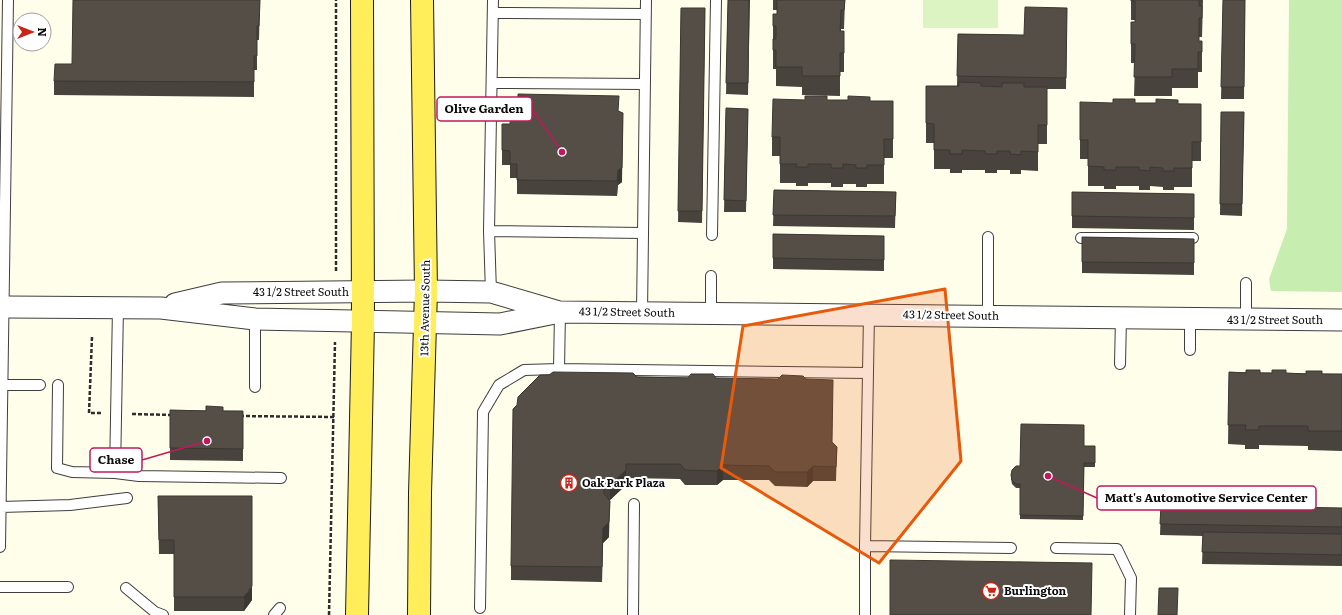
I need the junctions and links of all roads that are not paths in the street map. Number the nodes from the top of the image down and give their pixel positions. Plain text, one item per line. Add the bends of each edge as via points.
1 (8, 0) edge
2 (362, 0) edge
3 (422, 0) edge
4 (493, 0) edge
5 (646, 0) edge
6 (716, 0) edge
7 (493, 13) junction
8 (646, 14) junction
9 (492, 83) junction
10 (645, 84) junction
11 (489, 231) junction
12 (643, 234) junction
13 (712, 235) dead end
14 (988, 237) dead end
15 (1081, 238) edge
16 (1193, 238) edge
17 (711, 276) dead end
18 (1246, 283) dead end
19 (426, 291) junction
20 (363, 292) junction
21 (491, 292) junction
22 (4, 307) junction
23 (118, 307) junction
24 (161, 308) junction
25 (560, 312) junction
26 (642, 313) junction
27 (711, 313) junction
28 (869, 314) junction
29 (988, 316) junction
30 (1121, 318) junction
31 (255, 319) junction
32 (1190, 319) junction
33 (1246, 319) junction
34 (1342, 320) edge
35 (363, 322) junction
36 (425, 323) junction
37 (1190, 350) dead end
38 (1120, 364) dead end
39 (559, 369) junction
40 (868, 374) junction
41 (2, 385) junction
42 (40, 385) dead end
43 (58, 385) dead end
44 (255, 387) dead end
45 (115, 473) junction
46 (281, 478) dead end
47 (127, 498) dead end
48 (634, 504) dead end
49 (1, 507) junction
50 (865, 546) junction
51 (0, 547) edge
52 (1011, 548) dead end
53 (1056, 548) dead end
54 (0, 587) edge
55 (68, 588) dead end
56 (126, 588) dead end
57 (480, 608) dead end
58 (163, 615) edge
59 (357, 615) edge
60 (419, 615) edge
61 (633, 615) edge
62 (864, 615) edge
63 (1130, 615) edge

1 - 22 lane
2 - 20 main road
3 - 19 main road, 13th Avenue South
4 - 7 lane
5 - 8 lane
6 - 13 lane
7 - 8 lane
7 - 9 lane
8 - 10 lane
9 - 10 lane
9 - 11 lane
10 - 12 lane
11 - 12 lane
11 - 21 lane
12 - 26 lane
14 - 29 lane
15 - 16 lane
17 - 27 lane
18 - 33 lane
19 - 20 street, 43 1/2 Street South
19 - 21 street, 43 1/2 Street South
19 - 36 main road, 13th Avenue South
20 - 24 street, 43 1/2 Street South via 222,293
20 - 35 main road
21 - 25 street, 43 1/2 Street South
22 - 23 street, 43 1/2 Street South
22 - 41 lane
23 - 24 street, 43 1/2 Street South
23 - 45 lane
24 - 31 street, 43 1/2 Street South
25 - 26 street, 43 1/2 Street South
25 - 36 street, 43 1/2 Street South via 500,324
25 - 39 lane
26 - 27 street, 43 1/2 Street South
27 - 28 street, 43 1/2 Street South
28 - 29 street, 43 1/2 Street South
28 - 40 lane
29 - 30 street, 43 1/2 Street South
30 - 32 street, 43 1/2 Street South
30 - 38 lane
31 - 35 street, 43 1/2 Street South
31 - 44 lane
32 - 33 street, 43 1/2 Street South
32 - 37 lane
33 - 34 street, 43 1/2 Street South
35 - 36 street, 43 1/2 Street South
35 - 59 main road
36 - 60 main road, 13th Avenue South
39 - 40 lane
39 - 57 lane via 524,370 499,385 483,412
40 - 50 lane
41 - 42 lane
41 - 49 lane
43 - 45 lane via 57,468 72,472
45 - 46 lane via 140,476
47 - 49 lane via 70,505
48 - 61 lane
49 - 51 lane
50 - 52 lane
50 - 62 lane
53 - 63 lane via 1117,549 1131,578
54 - 55 lane
56 - 58 lane via 155,612

